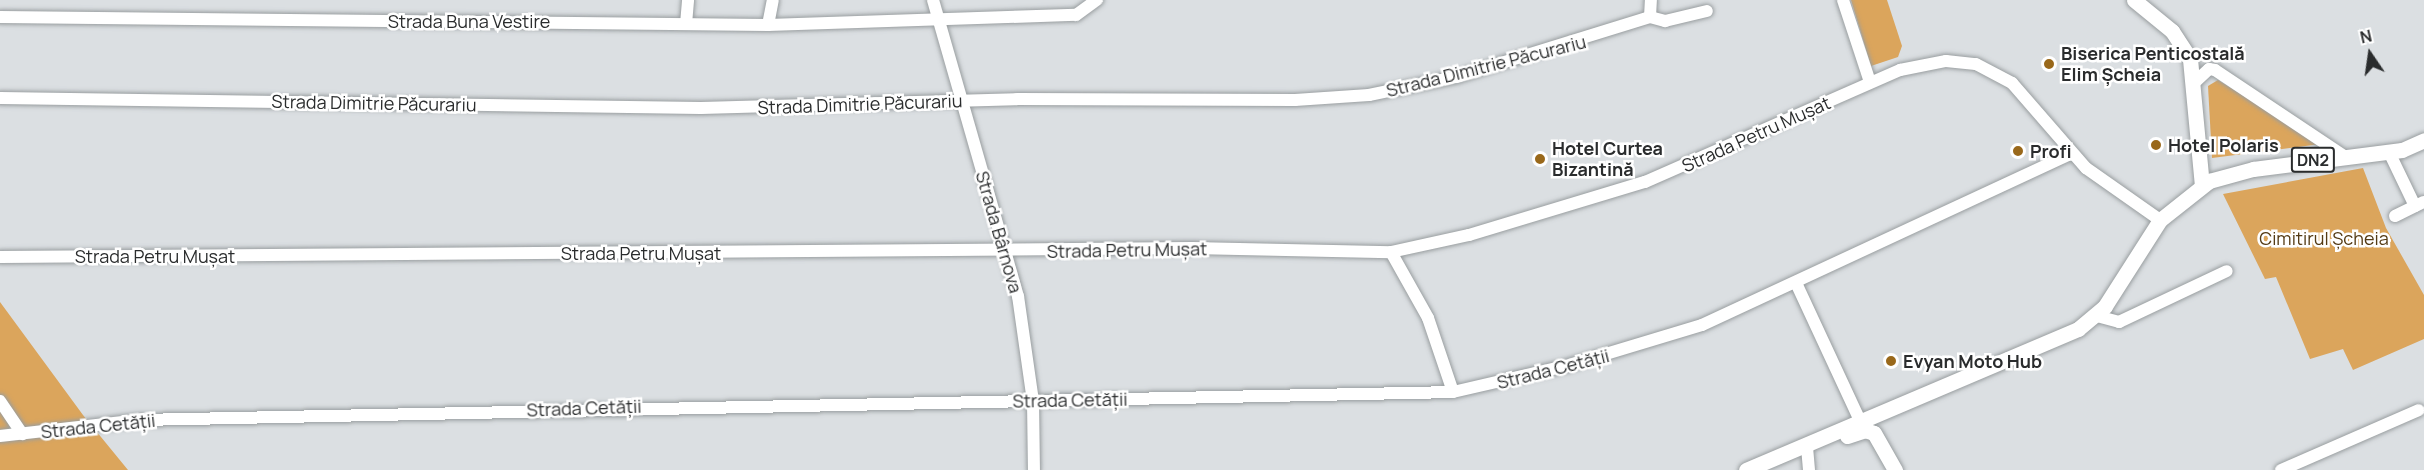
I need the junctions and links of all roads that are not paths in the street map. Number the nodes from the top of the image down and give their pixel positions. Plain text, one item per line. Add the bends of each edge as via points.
1 (688, 0) edge
2 (773, 0) edge
3 (933, 0) edge
4 (1097, 0) edge
5 (1651, 0) edge
6 (1843, 0) edge
7 (2134, 0) edge
8 (1707, 11) dead end
9 (0, 17) edge
10 (1650, 17) junction
11 (938, 18) junction
12 (686, 24) junction
13 (768, 25) junction
14 (1870, 82) junction
15 (2195, 82) junction
16 (0, 98) edge
17 (962, 101) junction
18 (2424, 140) edge
19 (2389, 152) junction
20 (2071, 154) junction
21 (2344, 156) junction
22 (2202, 185) junction
23 (2420, 204) edge
24 (2395, 216) dead end
25 (2160, 220) junction
26 (1005, 252) junction
27 (1391, 252) junction
28 (0, 257) edge
29 (2228, 271) dead end
30 (1797, 285) junction
31 (2097, 316) junction
32 (1453, 392) junction
33 (0, 401) edge
34 (1033, 401) junction
35 (1915, 401) junction
36 (2419, 410) dead end
37 (1860, 421) junction
38 (22, 434) junction
39 (0, 436) edge
40 (1827, 440) junction
41 (1882, 441) junction
42 (1807, 447) junction
43 (1034, 470) edge
44 (1746, 470) edge
45 (1809, 470) edge
46 (1895, 470) edge
47 (2281, 470) edge

1 - 12 street
2 - 13 street
3 - 11 street, Strada Bârnova
4 - 11 street, Strada Buna Vestire via 1076,15
5 - 10 street
6 - 14 street
7 - 15 main road via 2181,41
8 - 10 street, Strada Dimitrie Păcurariu via 1665,21
9 - 12 street, Strada Buna Vestire
10 - 17 street, Strada Dimitrie Păcurariu via 1502,64 1369,95 1236,102
11 - 13 street, Strada Buna Vestire
11 - 17 street, Strada Bârnova
12 - 13 street, Strada Buna Vestire
14 - 20 street, Strada Petru Mușat via 1928,63 1976,64 2012,83
14 - 27 street, Strada Petru Mușat via 1645,182 1469,235
15 - 21 street via 2209,69 2215,70
15 - 22 main road
16 - 17 street, Strada Dimitrie Păcurariu via 701,108
17 - 26 street, Strada Bârnova
18 - 19 main road, DN2
19 - 21 main road, DN2
19 - 23 street
20 - 25 street, Strada Petru Mușat
20 - 30 street, Strada Cetății
21 - 22 main road, DN2 via 2237,171
22 - 25 main road, DN2
23 - 24 street
25 - 31 main road, DN2
26 - 27 street, Strada Petru Mușat
26 - 28 street, Strada Petru Mușat
26 - 34 street, Strada Bârnova via 1020,307
27 - 32 street via 1428,318
29 - 31 street via 2119,322
30 - 32 street, Strada Cetății via 1648,344
30 - 37 street
31 - 35 main road, DN2 via 2054,342
32 - 34 street, Strada Cetății
33 - 38 street, Strada Cetății
34 - 38 street, Strada Cetății via 140,420
34 - 43 street, Strada Bârnova
35 - 37 main road
35 - 41 main road, DN2 via 1884,424
36 - 47 street
37 - 40 main road
38 - 39 street, Strada Cetății
40 - 41 main road via 1865,430
40 - 42 main road
41 - 46 main road
42 - 44 main road
42 - 45 street

